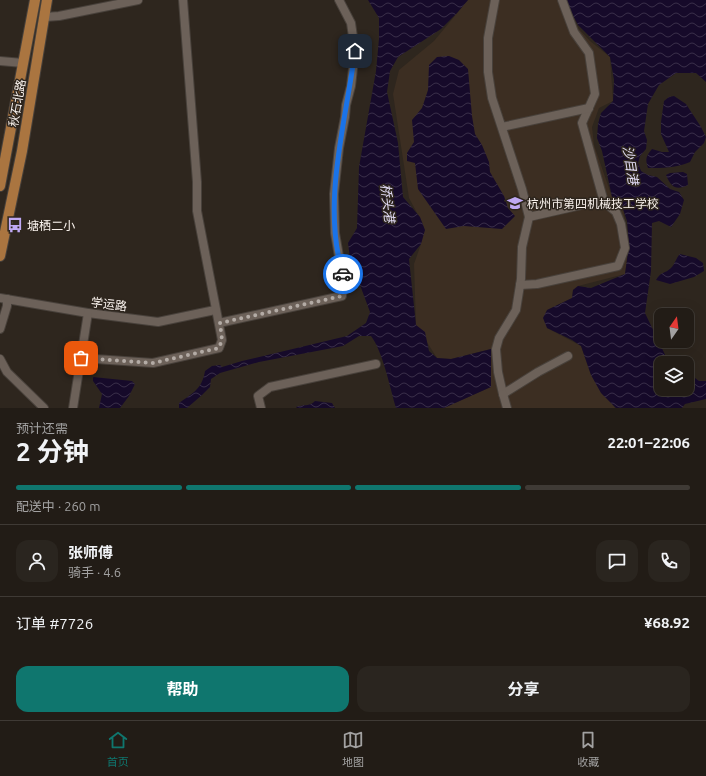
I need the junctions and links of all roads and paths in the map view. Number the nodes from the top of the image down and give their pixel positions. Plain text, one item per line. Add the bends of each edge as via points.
1 (35, 0) edge
2 (48, 0) edge
3 (138, 0) edge
4 (182, 0) edge
5 (339, 0) edge
6 (495, 0) edge
7 (562, 0) edge
8 (45, 17) junction
9 (0, 61) edge
10 (23, 63) junction
11 (589, 108) junction
12 (502, 127) junction
13 (0, 186) edge
14 (604, 202) junction
15 (529, 217) junction
16 (0, 256) edge
17 (520, 285) junction
18 (4, 298) edge
19 (215, 310) junction
20 (88, 313) junction
21 (220, 323) junction
22 (0, 329) edge
23 (568, 356) dead end
24 (81, 358) junction
25 (0, 360) edge
26 (376, 364) dead end
27 (503, 394) junction
28 (44, 408) edge
29 (73, 408) edge
30 (261, 408) edge
31 (507, 408) edge

1 - 10 main road, 秋石北路
2 - 8 main road, 秋石北路
3 - 8 street
4 - 19 street via 197,182 197,211
5 - 21 street via 351,23 355,51 334,194 335,233 344,279 342,296
6 - 12 street via 488,38 488,72 492,98
7 - 11 street via 574,32 589,53 595,94
8 - 16 main road, 秋石北路 via 22,151
9 - 10 street
10 - 13 main road, 秋石北路
11 - 12 street
11 - 14 street via 582,123
12 - 15 street
14 - 15 street
14 - 17 street via 616,212 621,224 625,248 618,266 537,284
15 - 17 street via 522,247
17 - 27 street via 516,310 499,338 496,349
18 - 20 street, 学运路
18 - 22 street via 7,306
19 - 20 street, 学运路 via 158,322
19 - 21 street
20 - 24 street
21 - 24 street via 222,340 219,348 153,363
23 - 27 street
24 - 29 street
25 - 28 street via 7,372
26 - 30 street via 270,387 258,396
27 - 31 street

